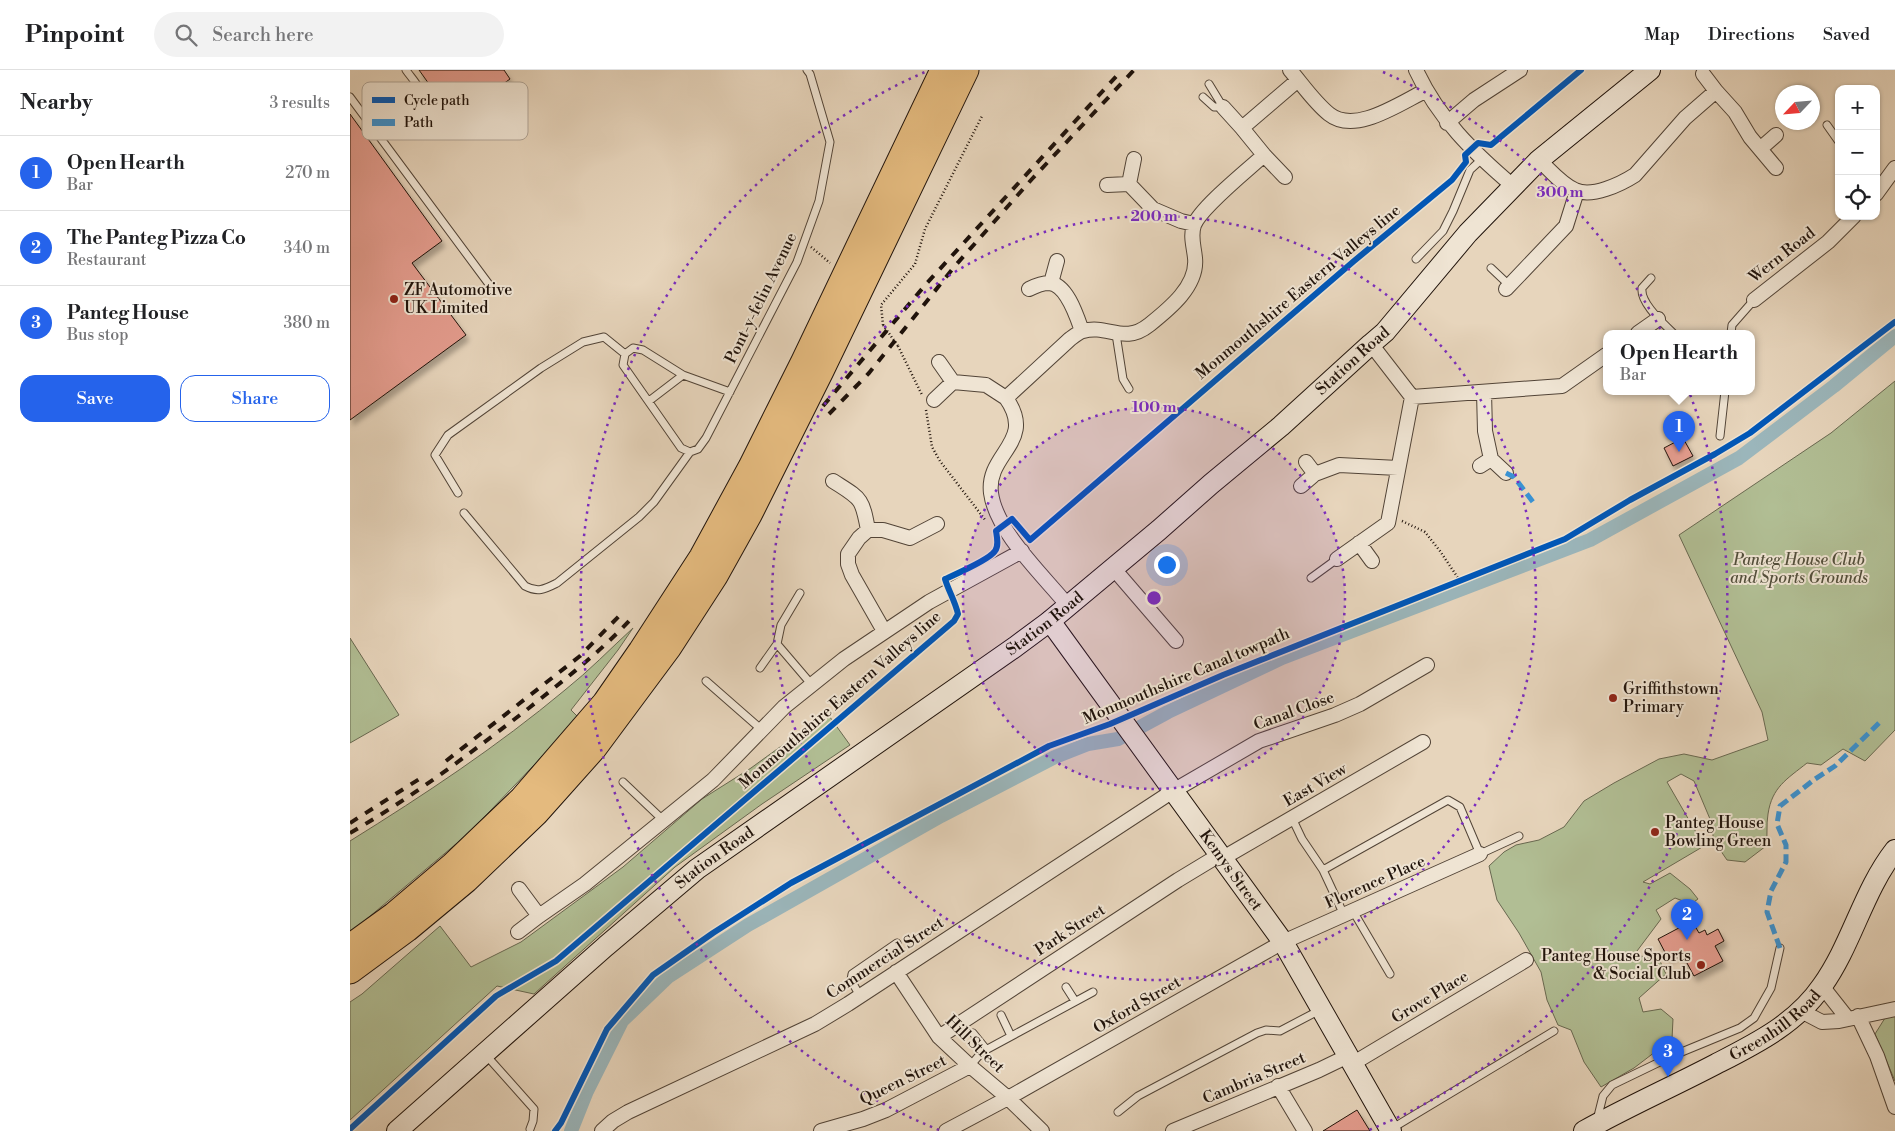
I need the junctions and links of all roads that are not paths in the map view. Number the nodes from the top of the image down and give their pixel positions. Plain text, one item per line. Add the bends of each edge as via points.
1 (406, 70) edge
2 (807, 70) edge
3 (943, 70) edge
4 (966, 70) edge
5 (1416, 70) edge
6 (1520, 70) edge
7 (1650, 70) edge
8 (1703, 74) dead end
9 (1294, 75) edge
10 (415, 82) edge
11 (1209, 84) dead end
12 (1425, 91) junction
13 (1716, 91) junction
14 (350, 97) edge
15 (1203, 97) dead end
16 (1223, 107) junction
17 (362, 113) edge
18 (1447, 122) junction
19 (1827, 125) dead end
20 (1242, 128) junction
21 (1776, 135) dead end
22 (1835, 136) edge
23 (382, 140) edge
24 (1760, 149) junction
25 (1264, 155) junction
26 (1134, 159) dead end
27 (1482, 159) junction
28 (1539, 160) junction
29 (1776, 168) dead end
30 (1895, 168) edge
31 (1285, 177) dead end
32 (1129, 184) junction
33 (1107, 185) dead end
34 (1513, 186) junction
35 (1880, 189) edge
36 (1577, 191) junction
37 (1850, 220) edge
38 (1194, 224) junction
39 (1416, 260) dead end
40 (1057, 261) dead end
41 (1491, 268) dead end
42 (1651, 278) dead end
43 (1051, 283) junction
44 (491, 287) dead end
45 (1507, 287) joint
46 (1029, 289) dead end
47 (1754, 300) joint
48 (1658, 319) junction
49 (1642, 330) edge
50 (1670, 330) edge
51 (1731, 330) edge
52 (1082, 331) junction
53 (1116, 334) junction
54 (1372, 344) junction
55 (625, 354) junction
56 (1603, 357) edge
57 (939, 362) dead end
58 (683, 375) junction
59 (953, 382) junction
60 (1129, 389) dead end
61 (730, 392) junction
62 (1484, 392) junction
63 (1725, 395) edge
64 (1412, 397) junction
65 (1006, 398) junction
66 (649, 401) junction
67 (928, 403) road end
68 (1720, 436) dead end
69 (690, 452) junction
70 (1306, 462) dead end
71 (1398, 468) junction
72 (1506, 473) dead end
73 (1315, 474) junction
74 (833, 481) dead end
75 (1301, 486) dead end
76 (458, 493) dead end
77 (464, 513) dead end
78 (937, 524) dead end
79 (868, 530) junction
80 (1359, 543) junction
81 (1022, 551) junction
82 (1336, 559) joint
83 (1372, 560) dead end
84 (1114, 569) junction
85 (1311, 578) dead end
86 (800, 593) dead end
87 (1068, 606) junction
88 (1050, 621) junction
89 (884, 631) junction
90 (1176, 641) dead end
91 (777, 644) junction
92 (1427, 666) dead end
93 (760, 668) dead end
94 (706, 680) dead end
95 (812, 685) junction
96 (762, 730) junction
97 (1424, 742) dead end
98 (623, 782) dead end
99 (1173, 791) junction
100 (1292, 818) junction
101 (663, 820) junction
102 (1519, 836) dead end
103 (1895, 850) edge
104 (1480, 854) junction
105 (1222, 856) junction
106 (1323, 870) junction
107 (519, 889) dead end
108 (1348, 913) junction
109 (539, 916) junction
110 (518, 932) dead end
111 (1283, 942) junction
112 (897, 943) dead end
113 (350, 947) edge
114 (1780, 948) dead end
115 (1526, 960) dead end
116 (350, 971) edge
117 (896, 972) junction
118 (1390, 974) dead end
119 (1822, 986) junction
120 (1066, 987) dead end
121 (1093, 992) dead end
122 (860, 996) junction
123 (1075, 1001) junction
124 (1321, 1009) junction
125 (1895, 1009) edge
126 (1801, 1011) junction
127 (1001, 1015) dead end
128 (1853, 1017) junction
129 (1554, 1031) dead end
130 (973, 1033) dead end
131 (1011, 1036) junction
132 (939, 1037) junction
133 (986, 1049) junction
134 (484, 1054) junction
135 (1350, 1060) junction
136 (970, 1066) junction
137 (1278, 1086) junction
138 (1008, 1098) junction
139 (1895, 1107) edge
140 (1118, 1112) dead end
141 (838, 1128) edge
142 (530, 1129) dead end
143 (1590, 1129) edge
144 (1390, 1130) edge
145 (398, 1131) edge
146 (602, 1131) edge
147 (821, 1131) edge
148 (946, 1131) edge
149 (1042, 1131) edge
150 (1173, 1131) edge
151 (1305, 1131) edge

1 - 10 lane
2 - 61 lane, Pont-y-felin Avenue via 830,142 819,201 797,262
3 - 113 highway via 751,467 702,557 641,651 605,703 522,799 453,864
4 - 116 highway via 749,515 715,576 669,647 594,748 536,813 466,880
5 - 12 street
6 - 18 street
7 - 28 street, Station Road
8 - 13 street
9 - 12 street via 1330,114 1344,121 1372,117
9 - 20 street
11 - 16 lane
12 - 18 street
13 - 24 street
13 - 36 street via 1685,118 1635,175 1607,188
14 - 17 lane
15 - 16 lane via 1214,107
16 - 20 street
18 - 27 street
19 - 22 lane
20 - 25 street
21 - 24 street
23 - 44 lane
24 - 29 street
25 - 31 street
25 - 38 street via 1202,212
26 - 32 street
27 - 34 street
27 - 39 lane via 1464,180 1443,230
28 - 34 street, Station Road
28 - 36 street
30 - 35 street
32 - 33 street
32 - 38 street via 1153,209
34 - 54 street, Station Road
36 - 45 street via 1566,226
37 - 47 street, Wern Road via 1828,242
38 - 53 street via 1195,269 1182,295 1148,326 1136,333
40 - 43 street
41 - 45 lane
42 - 48 lane via 1642,291
43 - 46 street
43 - 52 street via 1064,292
47 - 51 lane via 1732,325
48 - 49 street
48 - 50 lane
52 - 53 street
52 - 65 street
53 - 60 lane via 1123,379
54 - 64 street
54 - 84 street, Station Road
55 - 58 lane via 633,348 643,350
55 - 66 lane via 623,365
55 - 76 lane via 604,337 582,342 448,435 435,455
56 - 62 street via 1562,386
57 - 59 street
58 - 61 lane
58 - 66 lane
59 - 65 street via 986,385
59 - 67 street
61 - 69 lane, Pont-y-felin Avenue via 706,438 698,449
62 - 64 street
62 - 72 street via 1485,463
63 - 68 lane
64 - 71 street
65 - 81 street via 1013,408 1017,424 1010,446 997,464 991,492 999,528
66 - 69 lane via 681,448
69 - 77 lane, Pont-y-felin Avenue via 654,502 557,583 543,590 534,591 525,586
70 - 73 street
71 - 73 street via 1339,465
71 - 80 street via 1388,523
73 - 75 street
74 - 79 street via 859,499
78 - 79 street via 910,538 883,530
79 - 89 street via 852,547 848,564
80 - 82 street
80 - 83 street
81 - 87 street
81 - 89 street via 979,573
82 - 85 lane
84 - 87 street, Station Road
84 - 90 street
86 - 91 lane via 781,625
87 - 88 street, Station Road
88 - 99 street, Kemys Street
88 - 134 street, Station Road via 697,869
89 - 95 street
91 - 93 lane
91 - 95 lane
92 - 99 street, Canal Close via 1360,704 1259,741
94 - 96 lane
95 - 96 street
96 - 101 street via 714,780
97 - 100 street, East View
98 - 101 lane
99 - 105 street, Kemys Street
99 - 117 street, Commercial Street
100 - 105 street, East View
100 - 106 lane via 1302,840
101 - 109 street via 585,884
102 - 104 lane
103 - 119 street, Greenhill Road via 1868,892
104 - 106 lane via 1460,807 1448,800
104 - 108 street, Florence Place
105 - 111 street, Kemys Street
105 - 132 street, Park Street via 1178,880
106 - 108 lane
107 - 109 street
108 - 111 street, Florence Place
108 - 118 lane
109 - 110 street
111 - 124 street, Kemys Street
111 - 138 street, Oxford Street
112 - 122 lane via 852,974 851,980
114 - 143 lane via 1771,988 1754,1018 1740,1028 1612,1085 1603,1096
115 - 135 street, Grove Place
117 - 122 street, Commercial Street
117 - 132 street, Hill Street
119 - 126 street, Greenhill Road
119 - 128 street
120 - 123 lane
121 - 123 lane
122 - 146 street, Commercial Street via 815,1024 628,1112
123 - 131 lane
124 - 135 street, Kemys Street
124 - 140 lane via 1280,1031 1257,1033 1138,1096
125 - 128 street
126 - 128 street via 1822,1022
126 - 143 street, Greenhill Road via 1744,1050
127 - 131 lane
128 - 139 street via 1877,1056
129 - 144 lane
130 - 133 lane
131 - 133 lane
132 - 136 street, Hill Street
133 - 136 lane
134 - 142 lane via 534,1108
134 - 145 street, Station Road
135 - 137 street, Cambria Street
135 - 144 street, Kemys Street
136 - 138 street, Hill Street
136 - 141 street, Queen Street via 886,1110
137 - 150 street, Cambria Street
137 - 151 street
138 - 148 street, Oxford Street
138 - 149 street, Hill Street
141 - 147 street, Queen Street

